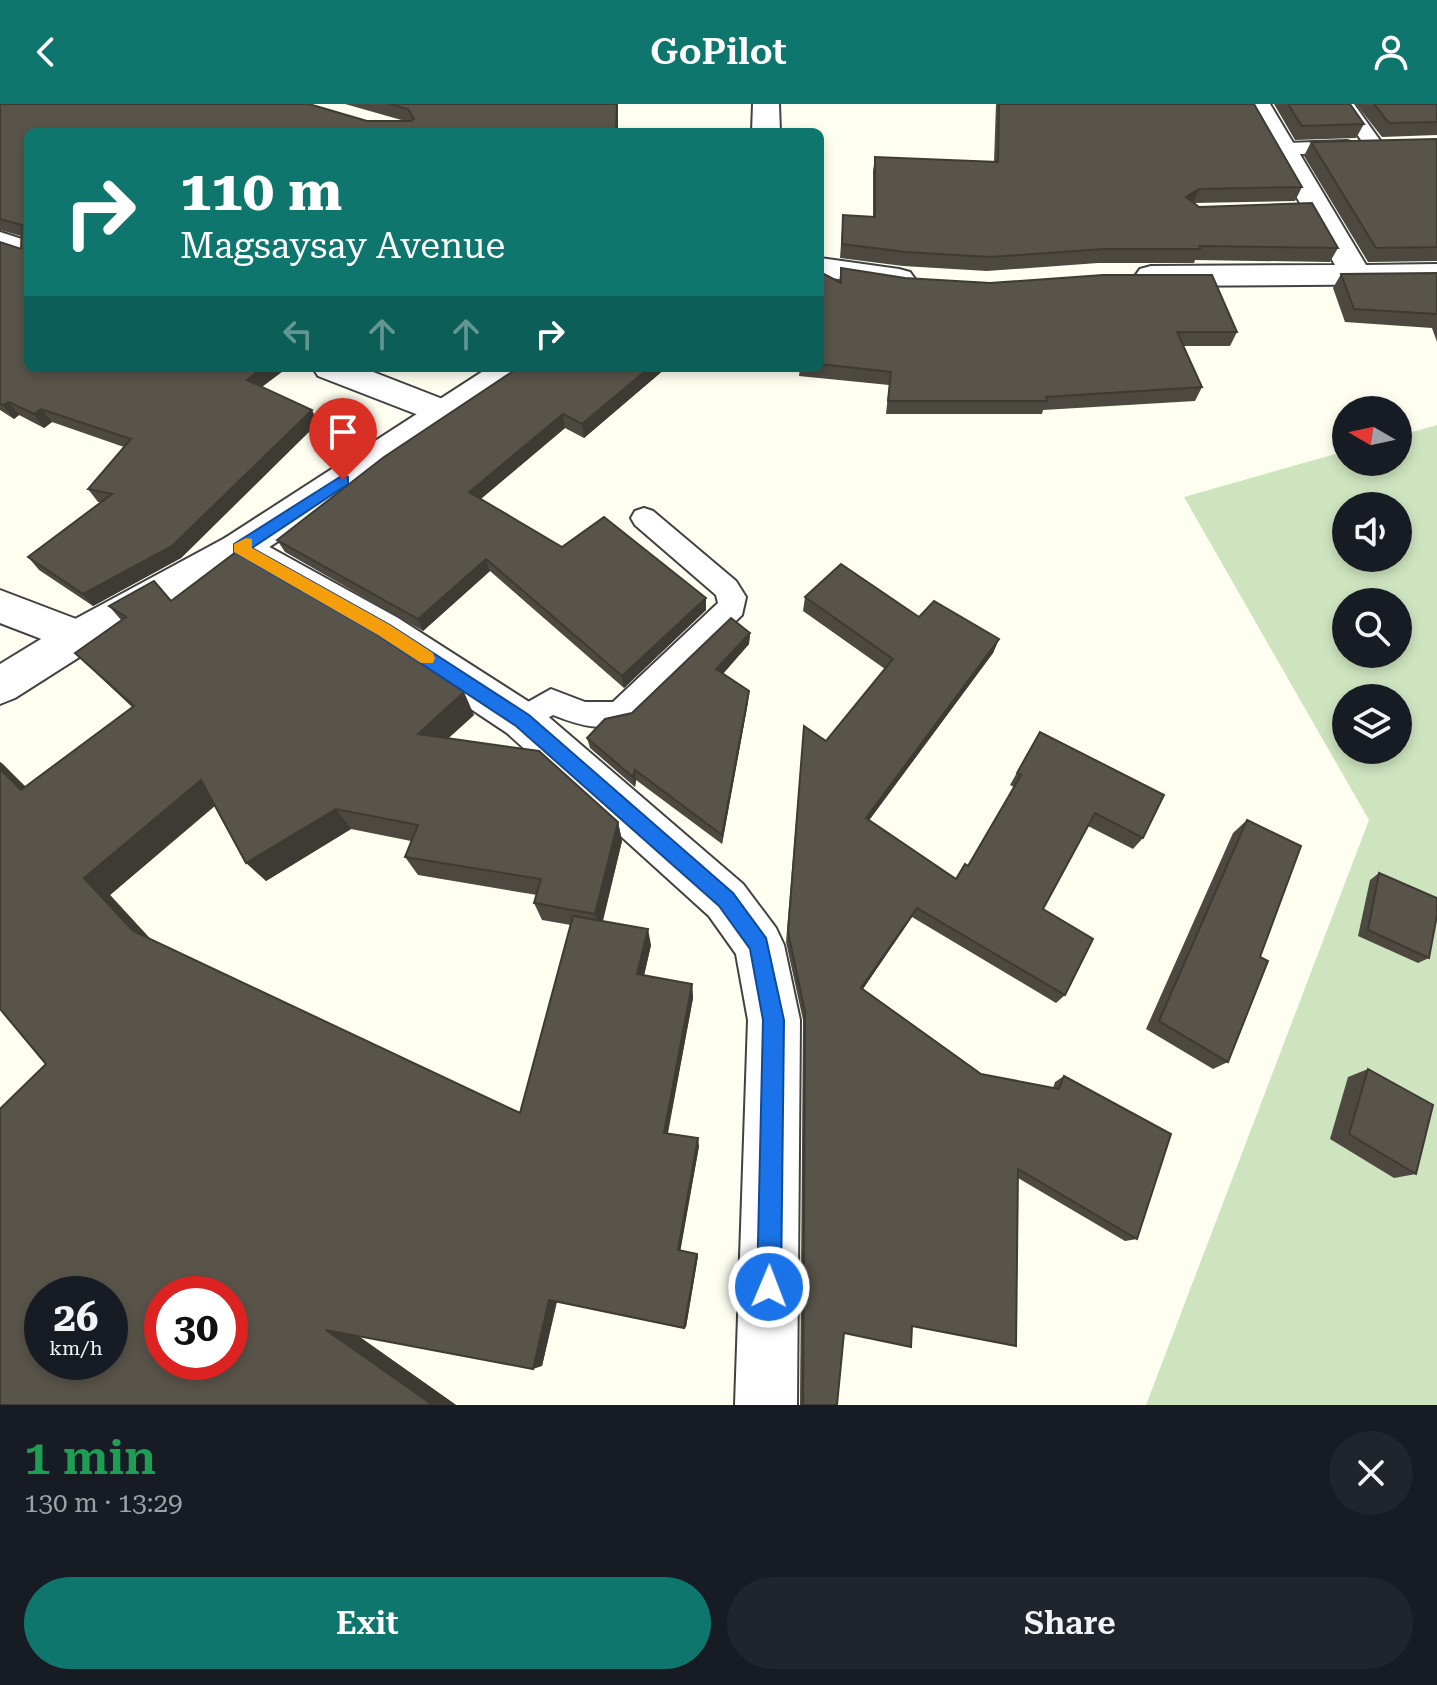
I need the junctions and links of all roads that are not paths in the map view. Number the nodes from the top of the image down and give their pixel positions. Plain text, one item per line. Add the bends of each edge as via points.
1 (766, 104) edge
2 (1257, 104) edge
3 (1345, 104) edge
4 (766, 128) edge
5 (1285, 149) junction
6 (1319, 209) junction
7 (1288, 210) edge
8 (0, 241) edge
9 (24, 250) edge
10 (824, 268) edge
11 (1356, 274) junction
12 (1437, 274) edge
13 (1128, 276) edge
14 (931, 281) edge
15 (340, 372) edge
16 (506, 372) edge
17 (446, 413) junction
18 (644, 518) dead end
19 (239, 548) junction
20 (0, 606) edge
21 (78, 637) junction
22 (0, 686) edge
23 (522, 720) junction
24 (766, 1405) edge

1 - 4 street
2 - 5 street
3 - 5 lane via 1383,146
5 - 6 street
6 - 7 lane
6 - 11 street
8 - 9 street
10 - 14 street
11 - 12 street
11 - 13 street
15 - 17 street
16 - 17 street
17 - 19 street
18 - 23 lane via 726,588 732,607 621,713 600,718 551,701
19 - 21 street
19 - 23 street via 384,630
20 - 21 street
21 - 22 street
23 - 24 street via 726,900 759,945 774,1020

